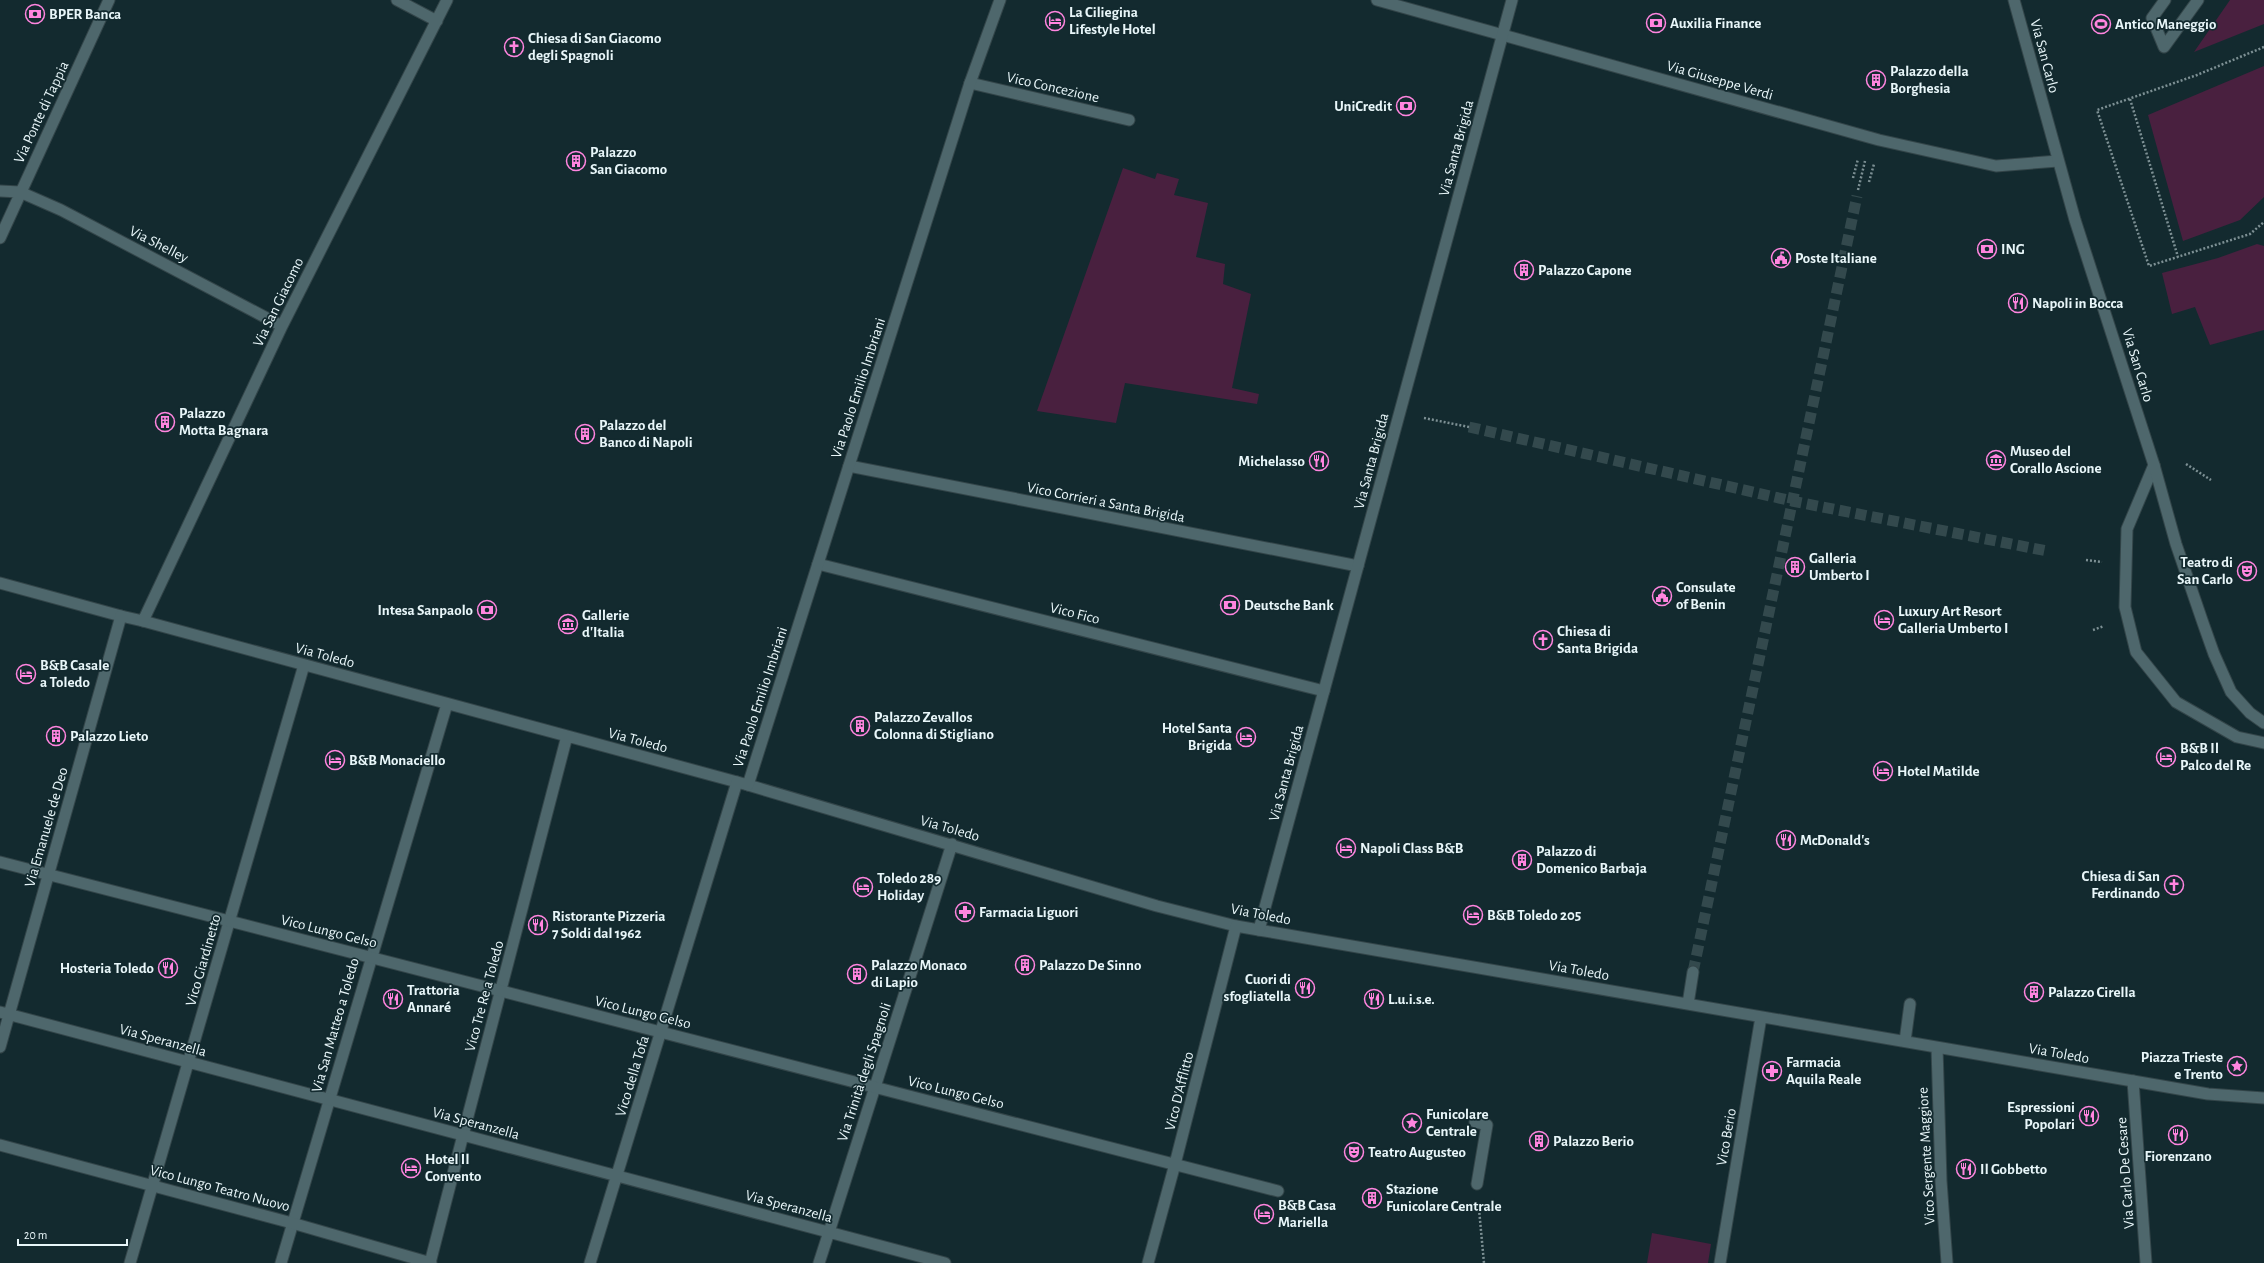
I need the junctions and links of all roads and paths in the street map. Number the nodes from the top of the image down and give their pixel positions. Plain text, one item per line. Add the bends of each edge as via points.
1 (109, 0) edge
2 (396, 0) edge
3 (447, 0) edge
4 (1000, 0) edge
5 (1377, 0) edge
6 (1512, 0) edge
7 (2014, 0) edge
8 (2165, 0) edge
9 (2198, 0) edge
10 (437, 21) junction
11 (1503, 35) junction
12 (2264, 47) edge
13 (970, 83) junction
14 (2130, 99) junction
15 (1129, 120) dead end
16 (2058, 161) junction
17 (1861, 180) dead end
18 (1858, 190) dead end
19 (0, 191) edge
20 (20, 192) junction
21 (2264, 222) edge
22 (0, 238) edge
23 (2178, 257) junction
24 (282, 326) junction
25 (1436, 421) dead end
26 (1469, 427) tunnel mouth
27 (2186, 464) dead end
28 (2154, 465) junction
29 (849, 466) junction
30 (2211, 480) dead end
31 (818, 564) junction
32 (1358, 566) junction
33 (0, 583) edge
34 (121, 616) junction
35 (143, 621) junction
36 (304, 665) junction
37 (1324, 691) junction
38 (447, 704) junction
39 (2264, 723) edge
40 (567, 736) junction
41 (2264, 743) edge
42 (737, 782) junction
43 (748, 786) junction
44 (952, 844) junction
45 (0, 862) edge
46 (48, 874) junction
47 (230, 921) junction
48 (1236, 926) junction
49 (1259, 930) junction
50 (371, 958) junction
51 (1693, 972) tunnel mouth
52 (501, 991) junction
53 (1688, 1004) junction
54 (1910, 1004) dead end
55 (5, 1014) edge
56 (1761, 1017) junction
57 (661, 1032) junction
58 (1905, 1041) junction
59 (0, 1047) edge
60 (1937, 1047) junction
61 (188, 1063) junction
62 (2133, 1081) junction
63 (875, 1087) junction
64 (2264, 1098) edge
65 (329, 1100) junction
66 (1475, 1122) dead end
67 (463, 1136) junction
68 (0, 1145) edge
69 (1175, 1164) junction
70 (616, 1176) junction
71 (1477, 1184) joint
72 (152, 1186) junction
73 (1278, 1191) dead end
74 (292, 1223) junction
75 (829, 1232) junction
76 (130, 1263) edge
77 (280, 1263) edge
78 (430, 1263) edge
79 (590, 1263) edge
80 (819, 1263) edge
81 (945, 1263) edge
82 (1148, 1263) edge
83 (1484, 1263) edge
84 (1720, 1263) edge
85 (1948, 1263) edge
86 (2146, 1263) edge

1 - 20 street, Via Ponte di Tappia
2 - 10 street
3 - 10 street, Via San Giacomo
4 - 13 street, Via Paolo Emilio Imbriani
5 - 11 street, Via Giuseppe Verdi
6 - 11 street, Via Santa Brigida
7 - 16 street, Via San Carlo
8 - 9 street via 2152,18 2164,47
10 - 24 street, Via San Giacomo
11 - 16 street, Via Giuseppe Verdi via 1887,142 1996,166
11 - 32 street, Via Santa Brigida
12 - 14 path
13 - 15 street, Vico Concezione
13 - 29 street, Via Paolo Emilio Imbriani
14 - 23 path
14 - 23 path via 2097,110 2149,266
16 - 28 street, Via San Carlo
17 - 18 path
19 - 20 street
20 - 22 street, Via Ponte di Tappia
20 - 24 street, Via Shelley via 68,214
21 - 23 path via 2250,234
24 - 35 street, Via San Giacomo
25 - 26 path
27 - 30 path
28 - 39 street, Via San Carlo via 2176,544 2214,654 2231,692 2250,713
28 - 41 street via 2127,529 2125,607 2136,652 2176,702 2237,737
29 - 31 street, Via Paolo Emilio Imbriani
29 - 32 street, Vico Corrieri a Santa Brigida
31 - 37 street, Vico Fico
31 - 43 street, Via Paolo Emilio Imbriani
32 - 37 street, Via Santa Brigida
33 - 34 street, Via Toledo
34 - 35 street, Via Toledo
34 - 46 street, Via Emanuele de Deo
35 - 36 street, Via Toledo
36 - 38 street, Via Toledo
36 - 47 street, Vico Giardinetto
37 - 49 street, Via Santa Brigida
38 - 40 street, Via Toledo
38 - 50 street, Via San Matteo a Toledo
40 - 42 street, Via Toledo
40 - 52 street, Vico Tre Re a Toledo
42 - 43 street, Via Toledo
42 - 57 street, Vico della Tofa
43 - 44 street, Via Toledo
44 - 48 street, Via Toledo via 1157,906
44 - 63 street, Via Trinità degli Spagnoli
45 - 46 street, Vico Lungo Gelso
46 - 47 street, Vico Lungo Gelso
46 - 55 street, Via Emanuele de Deo
47 - 50 street, Vico Lungo Gelso
47 - 61 street, Vico Giardinetto
48 - 49 street, Via Toledo
48 - 69 street, Vico D'Afflitto
49 - 53 street, Via Toledo
50 - 52 street, Vico Lungo Gelso
50 - 65 street, Via San Matteo a Toledo
51 - 53 street
52 - 57 street, Vico Lungo Gelso
52 - 67 street, Vico Tre Re a Toledo
53 - 56 street, Via Toledo
54 - 58 street
55 - 59 street, Via Emanuele de Deo
55 - 61 street, Via Speranzella
56 - 58 street, Via Toledo
56 - 84 street, Vico Berio
57 - 63 street, Vico Lungo Gelso
57 - 70 street, Vico della Tofa
58 - 60 street, Via Toledo
60 - 62 street, Via Toledo
60 - 85 street, Vico Sergente Maggiore via 1941,1181
61 - 65 street, Via Speranzella
61 - 72 street, Vico Giardinetto
62 - 64 street, Via Toledo via 2208,1094
62 - 86 street, Via Carlo De Cesare
63 - 69 street, Vico Lungo Gelso
63 - 75 street, Via Trinità degli Spagnoli
65 - 67 street, Via Speranzella
65 - 74 street, Via San Matteo a Toledo
66 - 71 street via 1488,1125
67 - 70 street, Via Speranzella
67 - 78 street, Vico Tre Re a Toledo
68 - 72 street, Vico Lungo Teatro Nuovo
69 - 73 street, Vico Lungo Gelso
69 - 82 street, Vico D'Afflitto
70 - 75 street, Via Speranzella
70 - 79 street, Vico della Tofa
71 - 83 path
72 - 74 street, Vico Lungo Teatro Nuovo
72 - 76 street, Vico Giardinetto
74 - 77 street, Via San Matteo a Toledo
74 - 78 street, Vico Lungo Teatro Nuovo
75 - 80 street, Via Trinità degli Spagnoli
75 - 81 street, Via Speranzella

